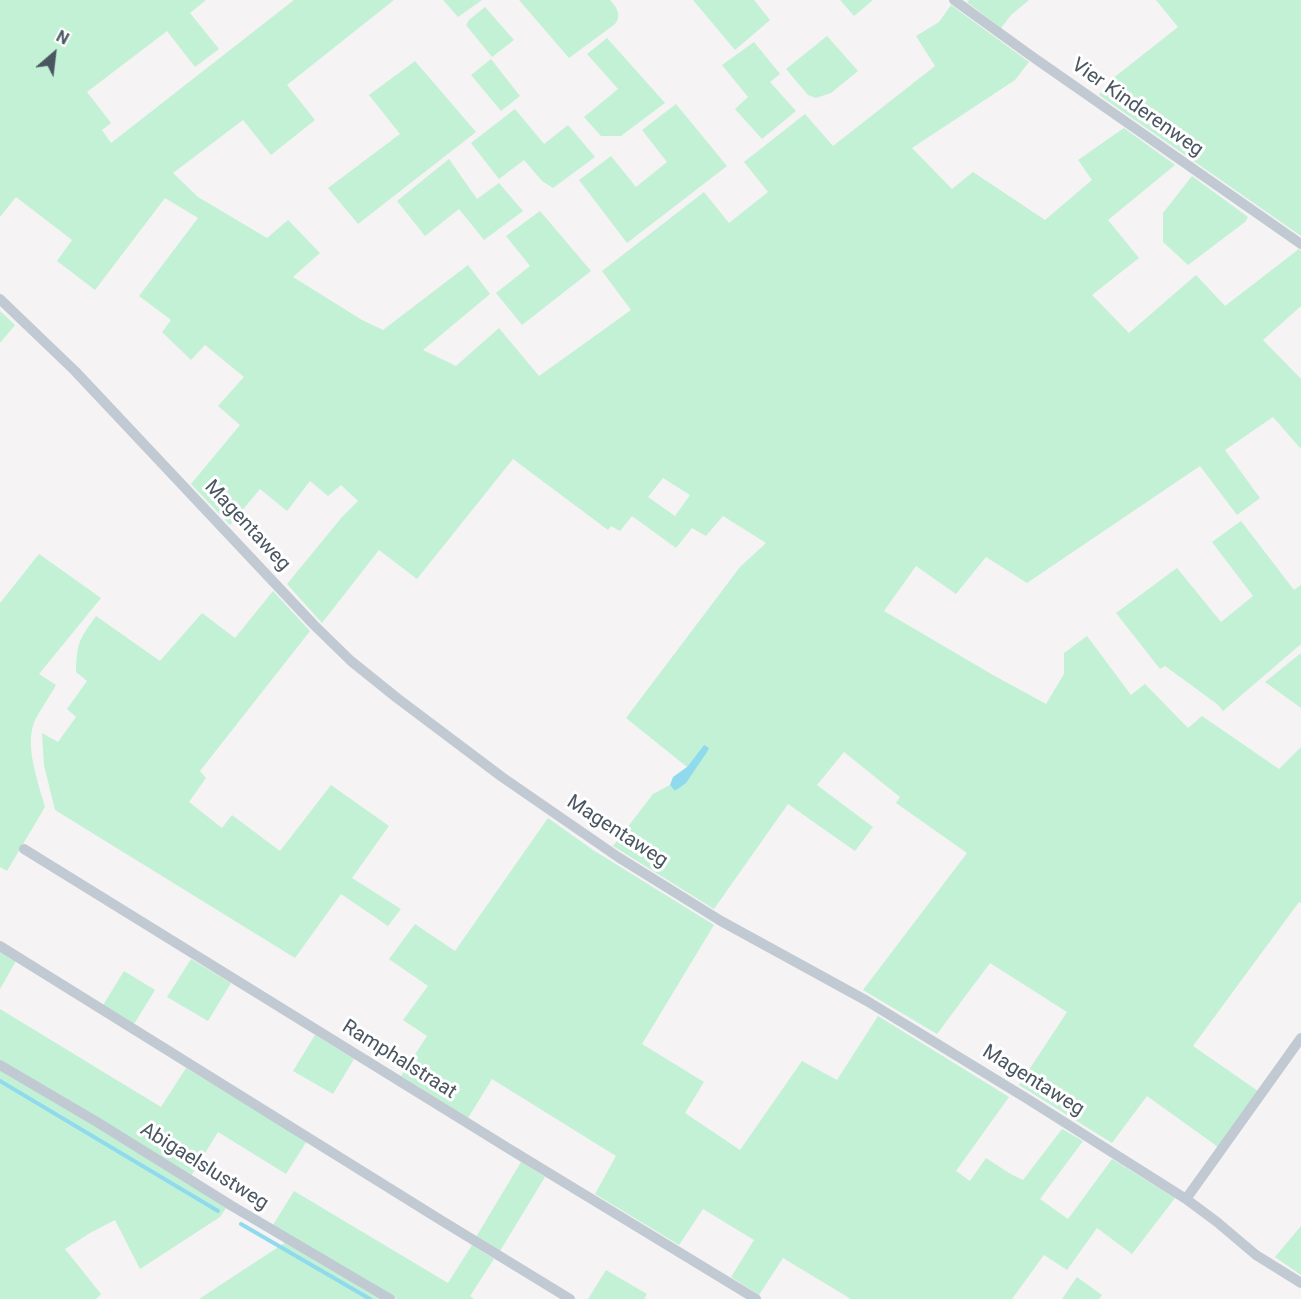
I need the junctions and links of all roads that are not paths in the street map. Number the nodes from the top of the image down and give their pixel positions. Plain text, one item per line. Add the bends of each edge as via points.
1 (954, 0) edge
2 (1301, 244) edge
3 (0, 299) edge
4 (24, 849) dead end
5 (0, 946) edge
6 (1301, 1038) edge
7 (0, 1065) edge
8 (1186, 1199) junction
9 (1301, 1283) edge
10 (390, 1299) edge
11 (570, 1299) edge
12 (756, 1299) edge

1 - 2 street, Vier Kinderenweg
3 - 8 street, Magentaweg via 91,387 314,625 397,698 618,857 721,921 916,1030
4 - 12 street, Ramphalstraat
5 - 11 street
6 - 8 street
7 - 10 street, Abigaelslustweg
8 - 9 street, Magentaweg via 1256,1255

